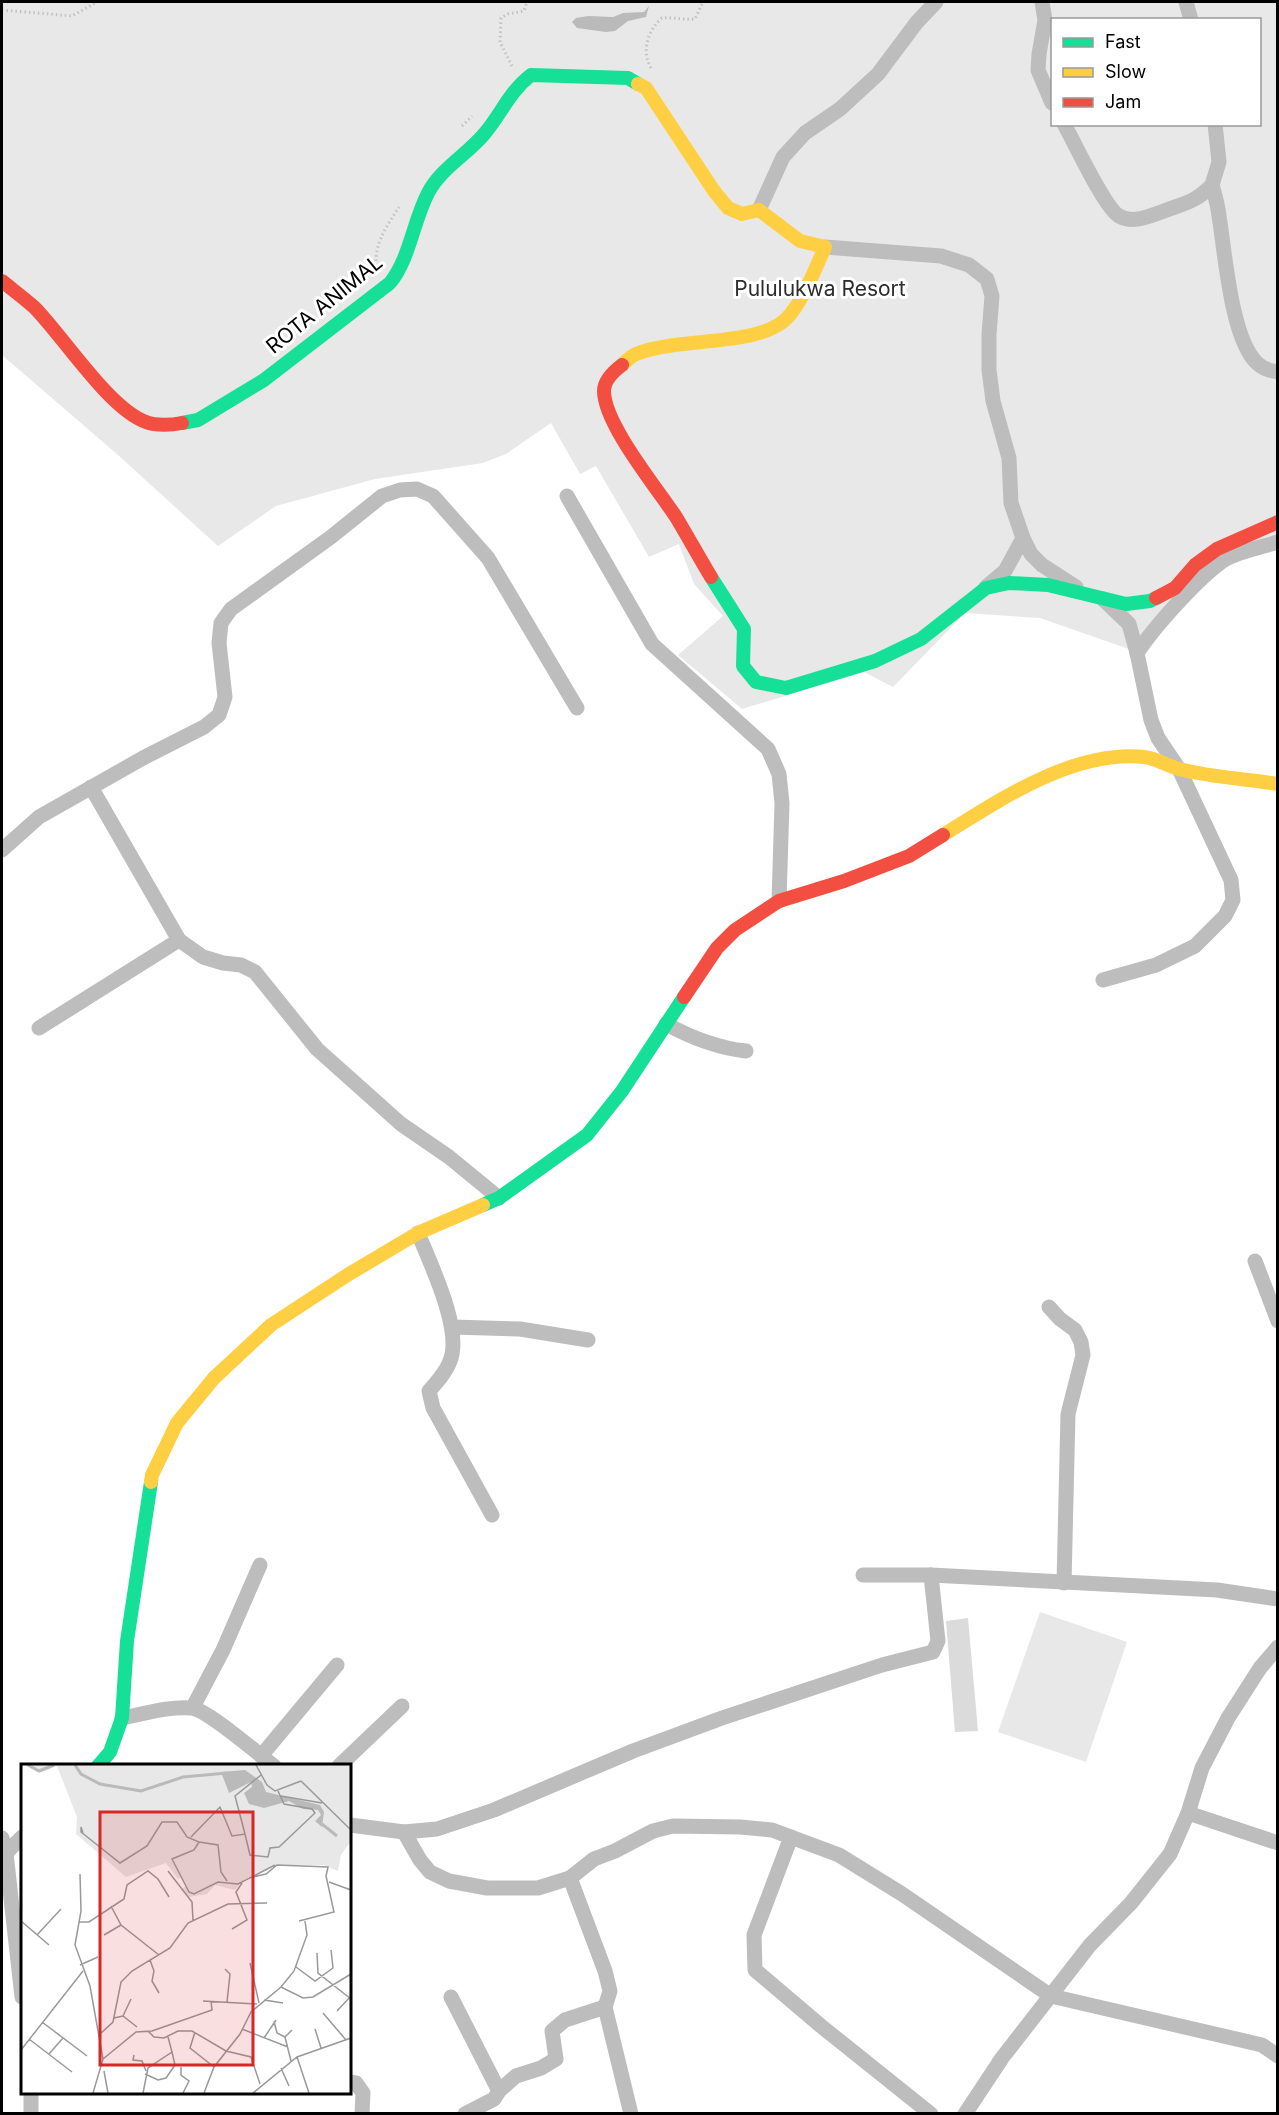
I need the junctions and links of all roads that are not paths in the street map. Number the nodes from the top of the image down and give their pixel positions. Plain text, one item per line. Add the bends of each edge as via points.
1 (936, 2) edge
2 (1042, 2) edge
3 (1186, 2) edge
4 (1190, 18) edge
5 (1051, 99) edge
6 (1065, 126) edge
7 (1215, 126) edge
8 (1212, 185) junction
9 (759, 210) junction
10 (825, 247) junction
11 (2, 281) edge
12 (1278, 372) edge
13 (567, 496) dead end
14 (1278, 522) edge
15 (1023, 537) junction
16 (1278, 542) edge
17 (986, 588) junction
18 (1100, 596) junction
19 (1137, 653) junction
20 (577, 708) dead end
21 (1179, 769) junction
22 (1278, 784) edge
23 (91, 787) junction
24 (2, 850) edge
25 (779, 902) junction
26 (178, 940) junction
27 (1103, 980) dead end
28 (666, 1024) junction
29 (39, 1028) dead end
30 (746, 1051) dead end
31 (499, 1198) junction
32 (418, 1233) junction
33 (1255, 1261) dead end
34 (1049, 1307) dead end
35 (1278, 1322) edge
36 (452, 1327) junction
37 (588, 1340) dead end
38 (492, 1515) dead end
39 (260, 1565) dead end
40 (863, 1575) dead end
41 (931, 1575) junction
42 (1064, 1583) junction
43 (1278, 1599) edge
44 (1278, 1647) edge
45 (337, 1665) dead end
46 (402, 1706) dead end
47 (193, 1707) junction
48 (122, 1718) junction
49 (261, 1756) junction
50 (100, 1764) edge
51 (271, 1764) edge
52 (341, 1764) edge
53 (1188, 1813) junction
54 (351, 1825) edge
55 (404, 1832) junction
56 (21, 1837) edge
57 (792, 1837) junction
58 (1278, 1843) edge
59 (4, 1845) edge
60 (570, 1878) junction
61 (21, 1989) edge
62 (1051, 1996) junction
63 (451, 1997) dead end
64 (605, 2007) junction
65 (1278, 2056) edge
66 (351, 2082) edge
67 (499, 2091) junction
68 (31, 2094) edge
69 (31, 2114) edge
70 (362, 2114) edge
71 (465, 2114) edge
72 (631, 2114) edge
73 (930, 2114) edge
74 (965, 2114) edge

1 - 9 street via 878,74 840,109 805,133 783,157
2 - 5 street via 1045,20 1038,70
3 - 4 street
6 - 8 street via 1107,204 1119,216 1135,220 1155,214 1200,198
7 - 8 street via 1219,162
8 - 12 street via 1232,303 1245,344 1257,363
9 - 10 street via 800,241
9 - 11 street, ROTA ANIMAL via 742,214 728,208 646,88 628,78 531,75 521,82 485,133 449,163 433,184 398,273 390,283 264,380 198,420 173,425 146,422 124,408 34,307
10 - 15 street via 941,256 969,265 987,279 992,296 989,370 1009,458 1011,503
10 - 17 street via 805,291 785,320 757,335 686,342 635,354 612,373 604,389 610,416 744,629 743,666 756,682 786,688 875,661 921,639
13 - 25 street via 652,644 768,749 779,774 782,803
14 - 18 street via 1216,549 1175,588 1150,601 1126,604
15 - 17 street via 1005,571
15 - 18 street via 1042,565 1069,584
16 - 19 street via 1226,559 1202,578
17 - 18 street via 1009,583 1048,585
18 - 19 street via 1129,624
19 - 21 street via 1158,738
20 - 23 street via 488,558 433,496 417,489 400,490 382,496 231,609 221,622 219,643 225,697 219,715
21 - 22 street
21 - 25 street via 1146,757 1113,757 1072,766 1008,795 909,856
21 - 27 street via 1231,880 1233,900 1225,916 1195,946 1156,965
23 - 24 street via 39,817
23 - 26 street
25 - 28 street via 735,930 717,948
26 - 29 street
26 - 31 street via 203,957 255,972 317,1049 401,1124
28 - 30 street via 710,1044
28 - 31 street via 622,1091 587,1135
31 - 32 street
32 - 36 street
32 - 48 street via 271,1325 214,1378 177,1423 152,1475 127,1641
33 - 35 street
34 - 42 street via 1076,1330 1083,1355 1068,1414
36 - 37 street via 520,1329
36 - 38 street via 451,1359 429,1391 434,1408
39 - 47 street
40 - 41 street
41 - 42 street
41 - 55 street via 938,1641 933,1652 711,1722 494,1810 437,1829
42 - 43 street via 1217,1590
44 - 53 street via 1227,1718 1202,1768
45 - 49 street
46 - 52 street
47 - 48 street
47 - 49 street
48 - 50 street via 110,1752
49 - 51 street
53 - 58 street
53 - 62 street via 1170,1854
54 - 55 street
55 - 60 street via 430,1872 449,1881 487,1888 538,1888
56 - 59 street
57 - 60 street via 756,1827 673,1826 602,1854
57 - 62 street via 839,1855
57 - 73 street via 754,1935 755,1970
59 - 61 street
60 - 64 street via 605,1971 610,1991
62 - 65 street via 1262,2045
62 - 74 street via 1002,2058
63 - 67 street
64 - 67 street via 565,2020 552,2031 556,2060 516,2076
64 - 72 street
66 - 70 street via 363,2093
67 - 71 street via 494,2099
68 - 69 street

